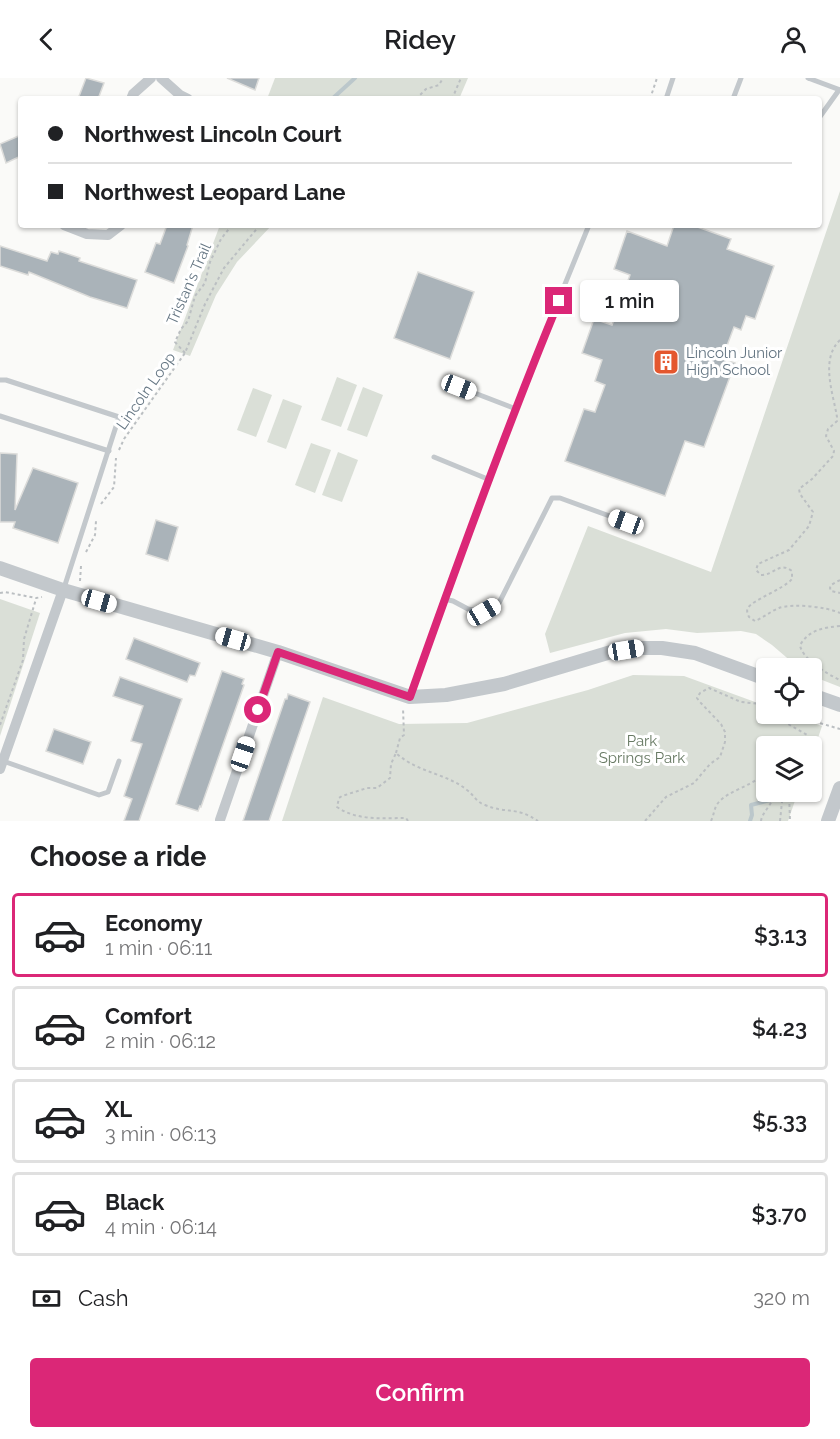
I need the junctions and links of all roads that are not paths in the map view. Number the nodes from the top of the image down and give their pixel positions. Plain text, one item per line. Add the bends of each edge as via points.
1 (152, 78) edge
2 (161, 78) edge
3 (673, 78) edge
4 (741, 78) edge
5 (808, 78) edge
6 (839, 90) edge
7 (132, 96) edge
8 (182, 96) edge
9 (667, 96) edge
10 (734, 96) edge
11 (822, 114) edge
12 (72, 228) edge
13 (117, 228) edge
14 (588, 228) edge
15 (0, 380) edge
16 (459, 387) dead end
17 (516, 409) junction
18 (0, 416) edge
19 (109, 451) junction
20 (434, 457) dead end
21 (490, 480) junction
22 (626, 522) dead end
23 (0, 568) edge
24 (63, 590) junction
25 (444, 599) junction
26 (278, 652) junction
27 (756, 675) edge
28 (822, 699) edge
29 (406, 702) junction
30 (840, 705) edge
31 (119, 761) dead end
32 (1, 765) edge
33 (840, 788) edge
34 (220, 820) edge
35 (828, 821) edge

1 - 7 street
2 - 8 street
3 - 9 lane
4 - 10 lane
5 - 6 lane
6 - 11 lane
12 - 13 street via 108,235
14 - 17 lane
15 - 19 lane via 119,417
16 - 17 lane
17 - 21 lane
18 - 19 lane
19 - 24 lane
20 - 21 lane
21 - 25 lane
22 - 25 lane via 552,498 499,603 484,612
23 - 24 street
24 - 26 street
24 - 32 street
25 - 29 lane
26 - 29 street
26 - 34 street
27 - 29 street via 695,653 641,648 611,652 504,684
28 - 30 street
31 - 32 lane via 108,792 99,795
33 - 35 street

